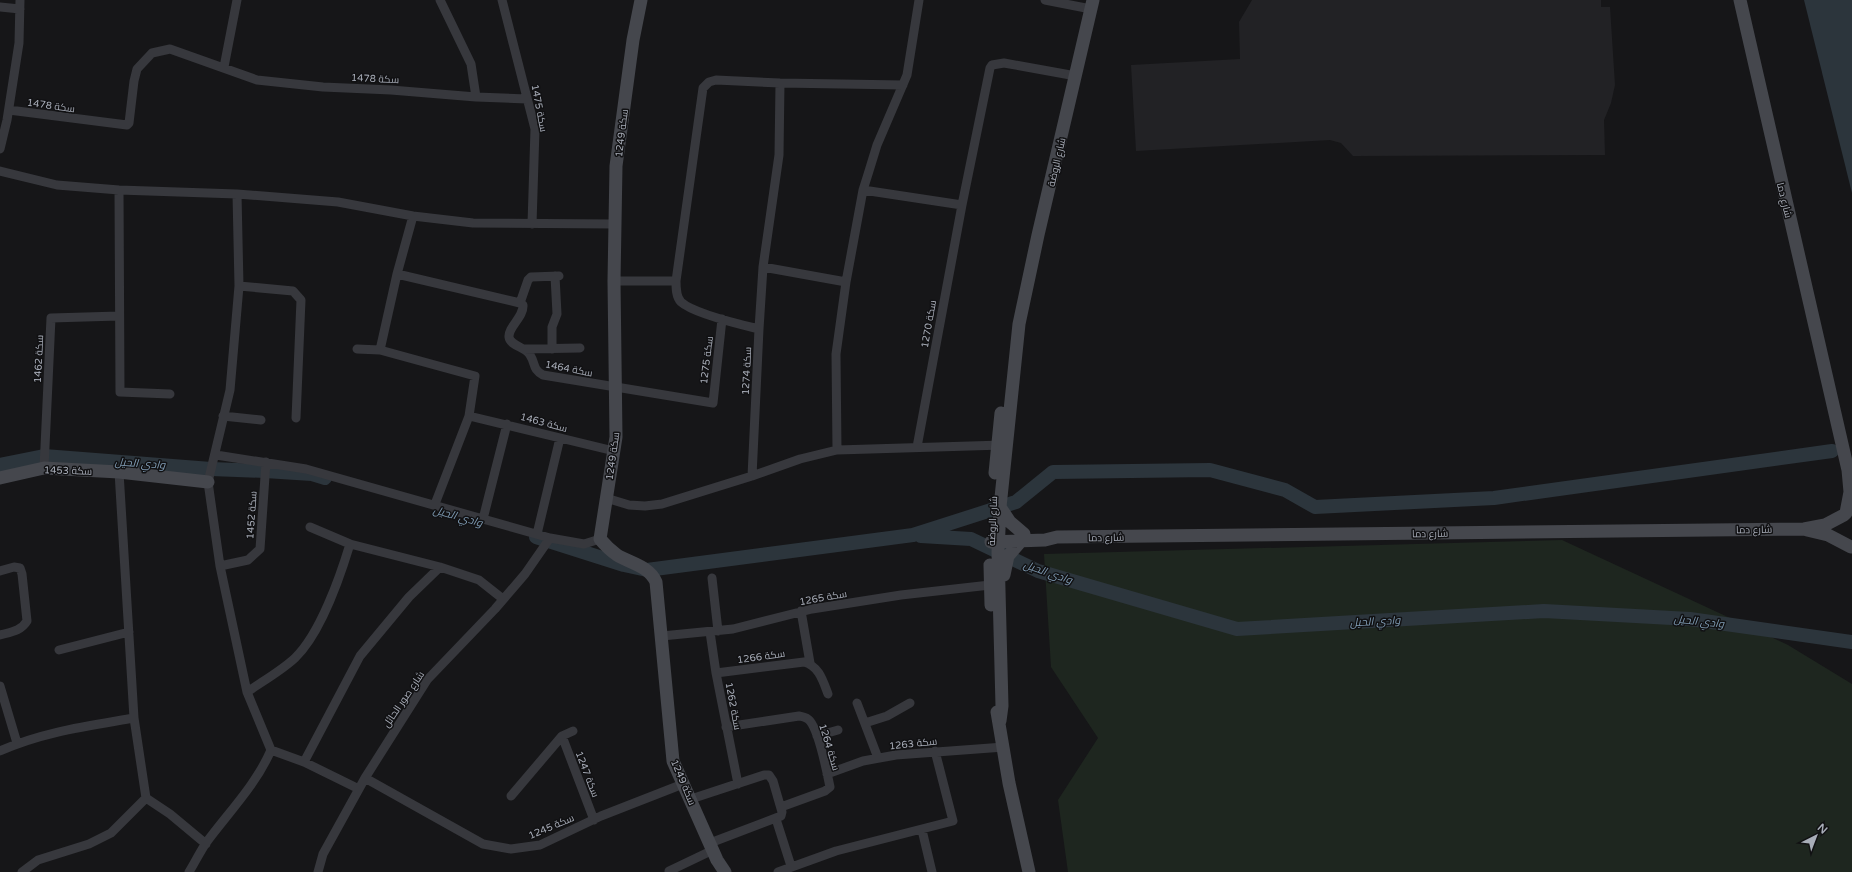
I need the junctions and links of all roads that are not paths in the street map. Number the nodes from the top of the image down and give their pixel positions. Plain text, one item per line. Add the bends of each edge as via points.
1 (237, 0) edge
2 (440, 0) edge
3 (502, 0) edge
4 (641, 0) edge
5 (919, 0) edge
6 (1045, 0) edge
7 (1740, 0) edge
8 (20, 5) edge
9 (1092, 5) edge
10 (0, 7) edge
11 (224, 67) junction
12 (1076, 76) junction
13 (780, 83) junction
14 (903, 85) junction
15 (476, 97) junction
16 (527, 99) junction
17 (9, 110) junction
18 (0, 149) edge
19 (0, 171) edge
20 (119, 190) junction
21 (863, 190) junction
22 (237, 194) junction
23 (962, 205) junction
24 (413, 216) junction
25 (532, 224) junction
26 (614, 224) junction
27 (763, 267) junction
28 (397, 274) junction
29 (614, 281) junction
30 (676, 281) junction
31 (846, 282) junction
32 (239, 286) junction
33 (520, 303) junction
34 (118, 316) junction
35 (722, 319) junction
36 (759, 329) junction
37 (580, 348) dead end
38 (357, 349) dead end
39 (524, 349) junction
40 (552, 349) junction
41 (380, 350) junction
42 (615, 388) junction
43 (170, 394) dead end
44 (712, 403) joint
45 (224, 416) junction
46 (469, 416) junction
47 (296, 418) dead end
48 (261, 420) dead end
49 (507, 424) junction
50 (560, 438) junction
51 (1002, 445) junction
52 (917, 447) junction
53 (837, 450) junction
54 (614, 451) junction
55 (216, 455) junction
56 (266, 462) junction
57 (44, 468) junction
58 (119, 472) junction
59 (1850, 474) edge
60 (752, 476) junction
61 (0, 478) edge
62 (208, 482) junction
63 (606, 498) junction
64 (434, 504) junction
65 (1000, 507) junction
66 (1847, 512) edge
67 (483, 519) junction
68 (310, 527) dead end
69 (1804, 529) junction
70 (537, 534) junction
71 (550, 538) junction
72 (1022, 538) junction
73 (600, 539) junction
74 (995, 539) junction
75 (350, 544) junction
76 (1851, 548) edge
77 (220, 566) junction
78 (440, 567) junction
79 (0, 571) edge
80 (712, 578) dead end
81 (990, 585) junction
82 (503, 599) junction
83 (801, 611) junction
84 (714, 631) junction
85 (128, 632) junction
86 (0, 635) edge
87 (662, 636) junction
88 (1000, 641) junction
89 (59, 650) dead end
90 (810, 663) junction
91 (716, 673) junction
92 (0, 686) edge
93 (248, 692) junction
94 (828, 694) dead end
95 (910, 702) dead end
96 (857, 703) dead end
97 (3, 706) edge
98 (134, 718) junction
99 (1000, 721) junction
100 (864, 723) junction
101 (726, 727) junction
102 (838, 730) dead end
103 (573, 731) dead end
104 (562, 736) junction
105 (817, 736) junction
106 (17, 743) junction
107 (1004, 747) junction
108 (271, 750) junction
109 (935, 751) junction
110 (0, 752) edge
111 (878, 758) junction
112 (304, 762) junction
113 (827, 774) junction
114 (364, 778) junction
115 (683, 784) junction
116 (738, 784) junction
117 (359, 789) junction
118 (511, 796) dead end
119 (146, 798) junction
120 (691, 799) junction
121 (781, 807) junction
122 (776, 819) junction
123 (594, 820) junction
124 (922, 830) junction
125 (206, 844) junction
126 (711, 846) junction
127 (791, 866) junction
128 (669, 871) edge
129 (22, 872) edge
130 (189, 872) edge
131 (318, 872) edge
132 (725, 872) edge
133 (778, 872) edge
134 (932, 872) edge
135 (1029, 872) edge

1 - 11 street
2 - 15 street via 471,64
3 - 16 street, سكة 1475
4 - 26 main road, سكة 1249 via 616,166
5 - 14 street via 910,60
6 - 9 street
7 - 59 main road, شارع دما
8 - 10 street
8 - 17 street via 19,43
9 - 12 main road, شارع الروضة
11 - 15 street, سكة 1478 via 257,80
11 - 17 street, سكة 1478 via 170,49 152,53 137,69 127,125
12 - 23 street, سكة 1270 via 1004,63 992,64
12 - 51 main road, شارع الروضة via 1019,324 1014,335 1005,382
13 - 14 street
13 - 27 street, سكة 1274 via 779,155
13 - 30 street via 716,80 708,82 703,88
14 - 21 street via 877,145
15 - 16 street, سكة 1478
16 - 25 street, سكة 1475 via 535,130
17 - 18 street
19 - 20 street via 57,185
20 - 22 street
20 - 34 street
21 - 23 street
21 - 31 street
22 - 24 street via 338,202
22 - 32 street
23 - 52 street, سكة 1270
24 - 25 street
24 - 28 street
25 - 26 street
26 - 29 main road, سكة 1249
27 - 31 street
27 - 36 street, سكة 1274
28 - 33 street
28 - 41 street
29 - 30 street
29 - 42 main road, سكة 1249
30 - 35 street via 681,302
31 - 53 street via 836,354
32 - 45 street via 230,390
32 - 47 street via 293,291 301,300
33 - 39 street, سكة 1464 via 523,305 522,312 509,338 512,343
33 - 40 street via 531,277 557,276 557,314 552,327
34 - 43 street via 120,392
34 - 57 street, سكة 1462 via 52,318
35 - 36 street
35 - 44 street, سكة 1275
36 - 60 street, سكة 1274
37 - 40 street
38 - 41 street
39 - 40 street
39 - 42 street, سكة 1464 via 530,354 536,371 543,376
41 - 46 street via 475,376
42 - 44 street, سكة 1464
42 - 54 main road, سكة 1249
45 - 48 street
45 - 55 street
46 - 49 street, سكة 1463
46 - 64 street
49 - 50 street, سكة 1463
49 - 67 street
50 - 54 street, سكة 1463
50 - 70 street
51 - 52 street
51 - 65 main road, شارع الروضة
51 - 74 main road, شارع الروضة
52 - 53 street
53 - 60 street via 800,459
54 - 63 main road, سكة 1249
55 - 56 street
55 - 62 street
56 - 64 street via 306,469
56 - 77 street, سكة 1452 via 260,548 248,560
57 - 58 main road, سكة 1453
57 - 61 main road, سكة 1453
58 - 62 main road, سكة 1453
58 - 85 street
59 - 66 main road, شارع دما
60 - 63 street via 662,504 628,505
62 - 77 street
63 - 73 main road, سكة 1249
64 - 67 street
65 - 72 main road
65 - 74 main road, شارع الروضة
66 - 69 main road, شارع دما via 1825,524
66 - 76 main road via 1839,526 1839,533
67 - 70 street
68 - 75 street
69 - 72 main road, شارع دما via 1057,537 1047,535
69 - 76 main road, شارع دما via 1828,535
70 - 71 street
71 - 73 street via 584,544
71 - 82 street, شارع صور الحائل via 525,574
72 - 74 main road, شارع دما
72 - 88 main road via 1004,568 1004,625
73 - 87 main road, سكة 1249 via 617,555 653,575
74 - 81 main road, شارع الروضة
74 - 88 main road, شارع الروضة
75 - 78 street
75 - 93 street via 342,572 311,639 294,658
77 - 93 street
78 - 82 street via 479,580
78 - 112 street via 409,597 360,656
79 - 86 street via 20,568 27,621 23,627
80 - 84 street, سكة 1262
81 - 83 street, سكة 1265 via 900,595
81 - 99 main road, شارع الروضة via 996,706
82 - 114 street, شارع صور الحائل via 427,680
83 - 84 street, سكة 1265 via 745,627
83 - 90 street
84 - 87 street, سكة 1265
84 - 91 street, سكة 1262
85 - 89 street
85 - 98 street
87 - 115 main road, سكة 1249 via 673,761
88 - 99 main road, شارع الروضة
90 - 91 street, سكة 1266 via 797,662
90 - 94 street via 818,672
91 - 101 street, سكة 1262
92 - 97 street
93 - 108 street
95 - 100 street via 887,716
96 - 100 street
97 - 106 street
98 - 106 street via 49,733
98 - 119 street
99 - 107 main road, شارع الروضة
100 - 111 street
101 - 105 street, سكة 1264 via 799,716 810,721
101 - 116 street, سكة 1262
102 - 105 street
103 - 104 street
104 - 118 street
104 - 123 street, سكة 1247
105 - 113 street, سكة 1264
106 - 110 street
107 - 109 street, سكة 1263
107 - 135 main road, شارع الروضة via 1009,783
108 - 112 street
108 - 125 street via 253,781
109 - 111 street, سكة 1263
109 - 124 street via 952,821
111 - 113 street, سكة 1263
112 - 117 street
113 - 121 street, سكة 1264 via 830,787 827,790
114 - 117 street, شارع صور الحائل
114 - 123 street, سكة 1245 via 483,844 496,847 526,848 540,845
115 - 120 main road, سكة 1249
115 - 123 street, سكة 1245
116 - 120 street
116 - 121 street via 769,775
117 - 131 street, شارع صور الحائل via 323,854
119 - 125 street
119 - 129 street via 111,833 89,844 38,860
120 - 126 main road, سكة 1249
121 - 122 street via 782,815
122 - 126 street
122 - 127 street
124 - 127 street via 836,851
124 - 134 street
125 - 130 street
126 - 128 street
126 - 132 main road, سكة 1249
127 - 133 street

